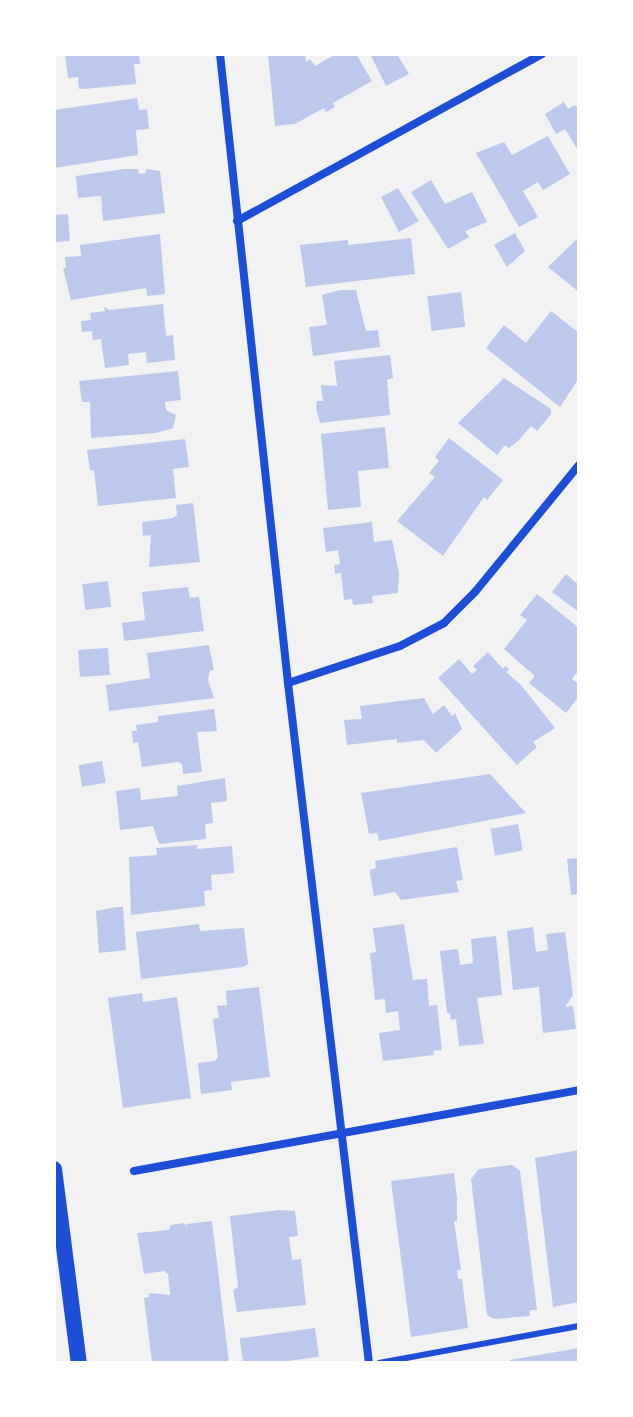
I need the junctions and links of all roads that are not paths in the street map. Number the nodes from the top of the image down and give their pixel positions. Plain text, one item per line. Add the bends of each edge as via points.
1 (220, 54) edge
2 (542, 54) edge
3 (237, 221) junction
4 (579, 465) edge
5 (288, 683) junction
6 (579, 1090) edge
7 (342, 1133) junction
8 (54, 1169) edge
9 (134, 1171) dead end
10 (57, 1211) edge
11 (579, 1326) edge
12 (79, 1363) edge
13 (369, 1363) edge
14 (379, 1363) edge

1 - 3 street
2 - 3 street
3 - 5 street
4 - 5 street via 444,623 400,646
5 - 7 street
6 - 7 street
7 - 9 street
7 - 13 street
8 - 10 main road
10 - 12 main road
11 - 14 lane

